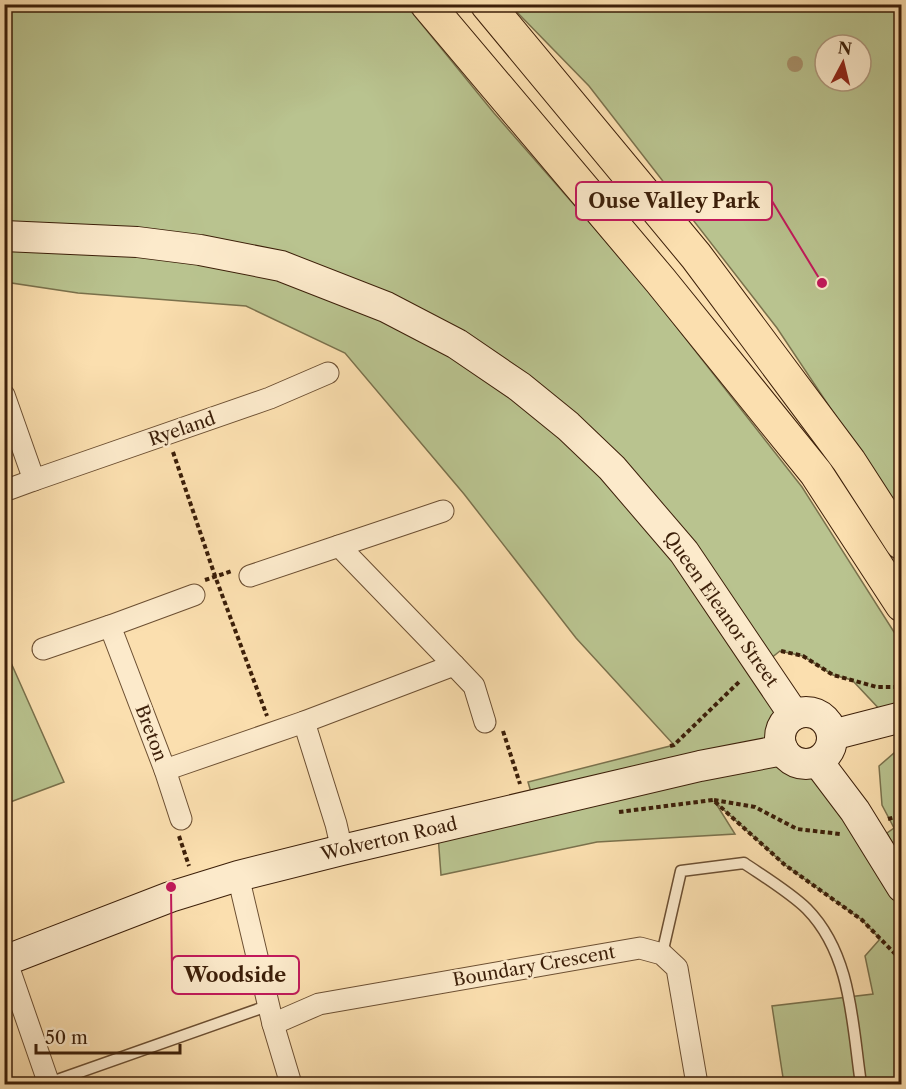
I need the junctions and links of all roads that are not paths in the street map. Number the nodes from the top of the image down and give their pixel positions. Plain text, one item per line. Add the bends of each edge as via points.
1 (427, 4) edge
2 (488, 4) edge
3 (4, 236) edge
4 (328, 373) dead end
5 (4, 395) edge
6 (34, 480) junction
7 (4, 491) edge
8 (442, 511) dead end
9 (902, 543) edge
10 (339, 546) junction
11 (250, 576) road end
12 (195, 595) road end
13 (902, 605) edge
14 (110, 626) junction
15 (43, 649) dead end
16 (454, 665) junction
17 (794, 715) junction
18 (902, 717) edge
19 (304, 722) junction
20 (485, 722) road end
21 (832, 735) junction
22 (783, 750) junction
23 (818, 762) junction
24 (165, 770) junction
25 (181, 819) road end
26 (342, 849) junction
27 (238, 876) junction
28 (902, 887) edge
29 (662, 954) junction
30 (5, 960) edge
31 (272, 1014) junction
32 (47, 1084) edge
33 (291, 1084) edge
34 (697, 1084) edge
35 (861, 1084) edge

1 - 13 highway via 660,280 816,473
2 - 9 highway via 696,256 849,461
3 - 17 street, Queen Eleanor Street via 137,242 280,266 386,307 457,344 520,387 612,468 684,552
4 - 6 street, Ryeland via 270,398
5 - 6 street
6 - 7 street, Ryeland
8 - 10 street
10 - 11 street
10 - 16 street
12 - 14 street
14 - 15 street
14 - 24 street, Breton
16 - 19 street, Breton
16 - 20 street via 474,686
17 - 21 street via 819,715
17 - 22 street via 782,730
18 - 21 street
19 - 24 street, Breton
19 - 26 street
21 - 23 street via 831,746
22 - 23 street via 802,764
22 - 26 street, Wolverton Road
23 - 28 street via 855,811
24 - 25 street
26 - 27 street, Wolverton Road
27 - 30 street, Wolverton Road via 170,897
27 - 31 street
29 - 31 street, Boundary Crescent via 640,948
29 - 34 street via 677,968
29 - 35 lane via 681,871 744,863 806,908 828,936 843,968
30 - 32 street
31 - 32 lane
31 - 33 street

